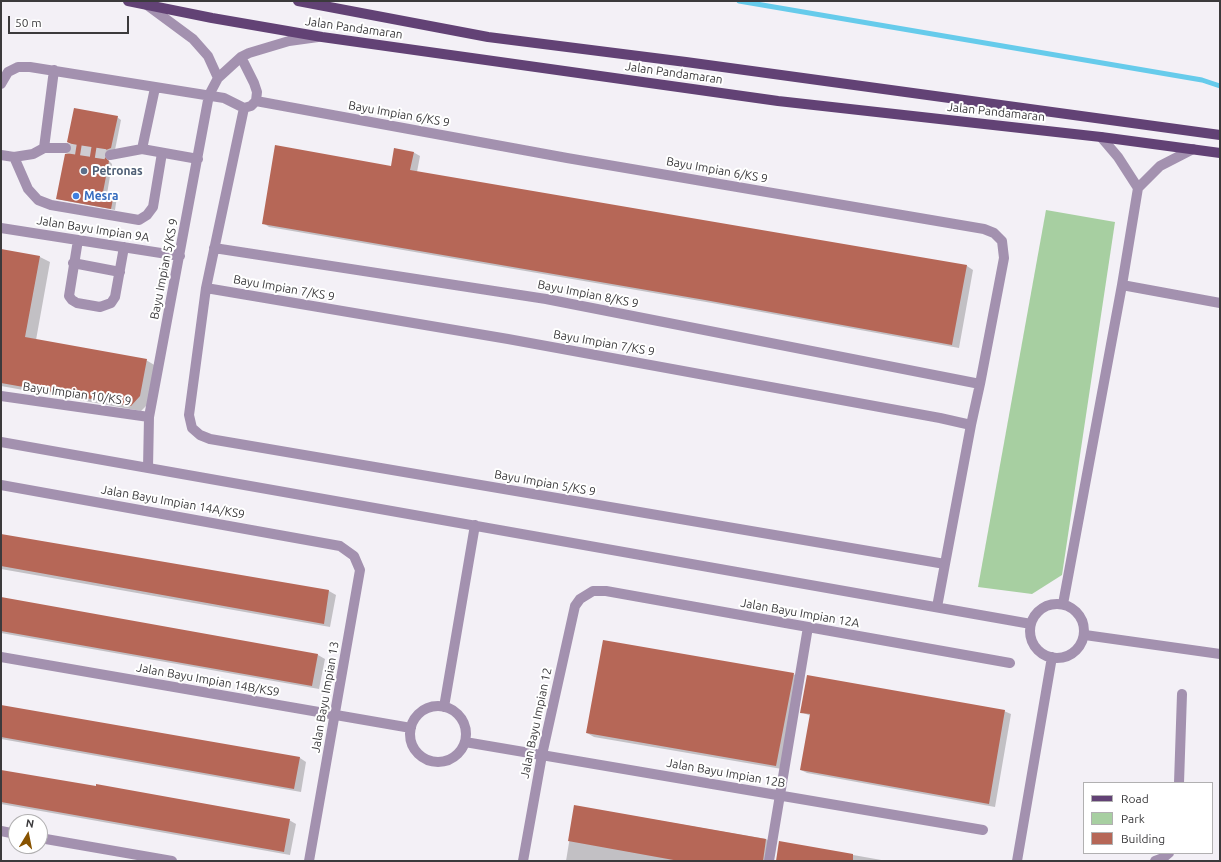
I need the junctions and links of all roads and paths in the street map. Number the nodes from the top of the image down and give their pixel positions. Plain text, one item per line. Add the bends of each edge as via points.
1 (128, 1) edge
2 (298, 1) edge
3 (147, 5) junction
4 (322, 37) junction
5 (241, 57) junction
6 (54, 70) junction
7 (218, 78) junction
8 (1, 84) edge
9 (155, 88) junction
10 (209, 95) junction
11 (256, 100) junction
12 (244, 108) junction
13 (1220, 134) edge
14 (1101, 137) junction
15 (44, 148) junction
16 (66, 148) tunnel mouth
17 (142, 149) junction
18 (1193, 149) junction
19 (162, 153) junction
20 (1220, 153) edge
21 (1, 155) edge
22 (110, 155) tunnel mouth
23 (14, 157) junction
24 (198, 160) junction
25 (1138, 188) junction
26 (1, 228) edge
27 (78, 240) junction
28 (124, 247) junction
29 (214, 248) junction
30 (180, 256) junction
31 (73, 263) junction
32 (120, 272) junction
33 (1122, 285) junction
34 (206, 288) junction
35 (1220, 302) edge
36 (980, 384) junction
37 (1, 396) edge
38 (149, 417) junction
39 (971, 425) junction
40 (1, 442) edge
41 (148, 468) junction
42 (1, 485) edge
43 (475, 526) junction
44 (340, 546) joint
45 (945, 564) junction
46 (586, 594) joint
47 (1063, 604) junction
48 (937, 607) junction
49 (1031, 624) junction
50 (808, 628) junction
51 (1085, 635) junction
52 (1220, 654) edge
53 (1, 657) edge
54 (1052, 657) junction
55 (1010, 663) dead end
56 (1182, 694) dead end
57 (444, 707) junction
58 (336, 716) junction
59 (411, 728) junction
60 (465, 742) junction
61 (542, 755) junction
62 (1179, 782) edge
63 (780, 796) junction
64 (983, 830) dead end
65 (48, 839) edge
66 (1168, 854) edge
67 (172, 861) edge
68 (309, 861) edge
69 (522, 861) edge
70 (769, 861) edge
71 (1017, 861) edge
72 (1155, 861) edge

1 - 3 main road, Jalan Pandamaran
2 - 13 main road, Jalan Pandamaran via 488,37
3 - 4 main road, Jalan Pandamaran
3 - 7 street via 194,39 208,56
4 - 5 street via 271,45
4 - 14 main road, Jalan Pandamaran via 778,100
5 - 7 street, Bayu Impian 5/KS 9
5 - 11 street via 254,83
6 - 8 street via 18,67 8,72
6 - 9 street
6 - 15 street
7 - 10 street, Bayu Impian 5/KS 9
9 - 10 street
9 - 17 street
10 - 12 street via 224,98
10 - 24 street, Bayu Impian 5/KS 9
11 - 12 street via 251,106
11 - 36 street, Bayu Impian 6/KS 9 via 567,158 984,229 994,233 1002,241 1004,258
12 - 29 street
14 - 18 main road, Jalan Pandamaran
14 - 25 street via 1118,157
15 - 16 street
15 - 23 street via 33,154
17 - 19 street
17 - 22 street
18 - 20 main road, Jalan Pandamaran
18 - 25 street via 1160,166
19 - 23 street via 153,207 139,220 51,205 38,200 28,189
19 - 24 street
21 - 23 street
24 - 30 street, Bayu Impian 5/KS 9
25 - 33 street
26 - 27 street, Jalan Bayu Impian 9A
27 - 28 street, Jalan Bayu Impian 9A
27 - 31 street
28 - 30 street, Jalan Bayu Impian 9A
28 - 32 street
29 - 34 street
29 - 36 street, Bayu Impian 8/KS 9 via 546,299
30 - 38 street, Bayu Impian 5/KS 9
31 - 32 street
31 - 32 street via 69,292 72,300 77,303 100,307 112,303
33 - 35 street
33 - 47 street
34 - 39 street, Bayu Impian 7/KS 9 via 516,341
34 - 45 street, Bayu Impian 5/KS 9 via 189,415 192,428 210,439
36 - 39 street, Bayu Impian 6/KS 9
37 - 38 street, Bayu Impian 10/KS 9
38 - 41 street, Bayu Impian 5/KS 9
39 - 45 street
40 - 41 street
41 - 43 street
42 - 44 street, Jalan Bayu Impian 14A/KS9
43 - 48 street
43 - 57 street
44 - 58 street, Jalan Bayu Impian 13 via 354,556 360,570
45 - 48 street
46 - 50 street, Jalan Bayu Impian 12A via 606,591
46 - 61 street, Jalan Bayu Impian 12 via 575,606
47 - 49 street via 1046,605 1037,613
47 - 51 street via 1071,606 1082,618
48 - 49 street
49 - 54 street via 1032,641 1043,654
50 - 55 street, Jalan Bayu Impian 12A
50 - 63 street
51 - 52 street
51 - 54 street via 1082,643 1069,655 1061,658
53 - 58 street, Jalan Bayu Impian 14B/KS9
54 - 71 street
56 - 62 street
57 - 59 street via 432,707 420,712
57 - 60 street via 456,713 462,720
58 - 59 street, Jalan Bayu Impian 14B/KS9
58 - 68 street, Jalan Bayu Impian 13
59 - 60 street via 414,749 432,761 452,758
60 - 61 street, Jalan Bayu Impian 12B
61 - 63 street, Jalan Bayu Impian 12B
61 - 69 street, Jalan Bayu Impian 12
63 - 64 street, Jalan Bayu Impian 12B
63 - 70 street
65 - 67 street
66 - 72 street

